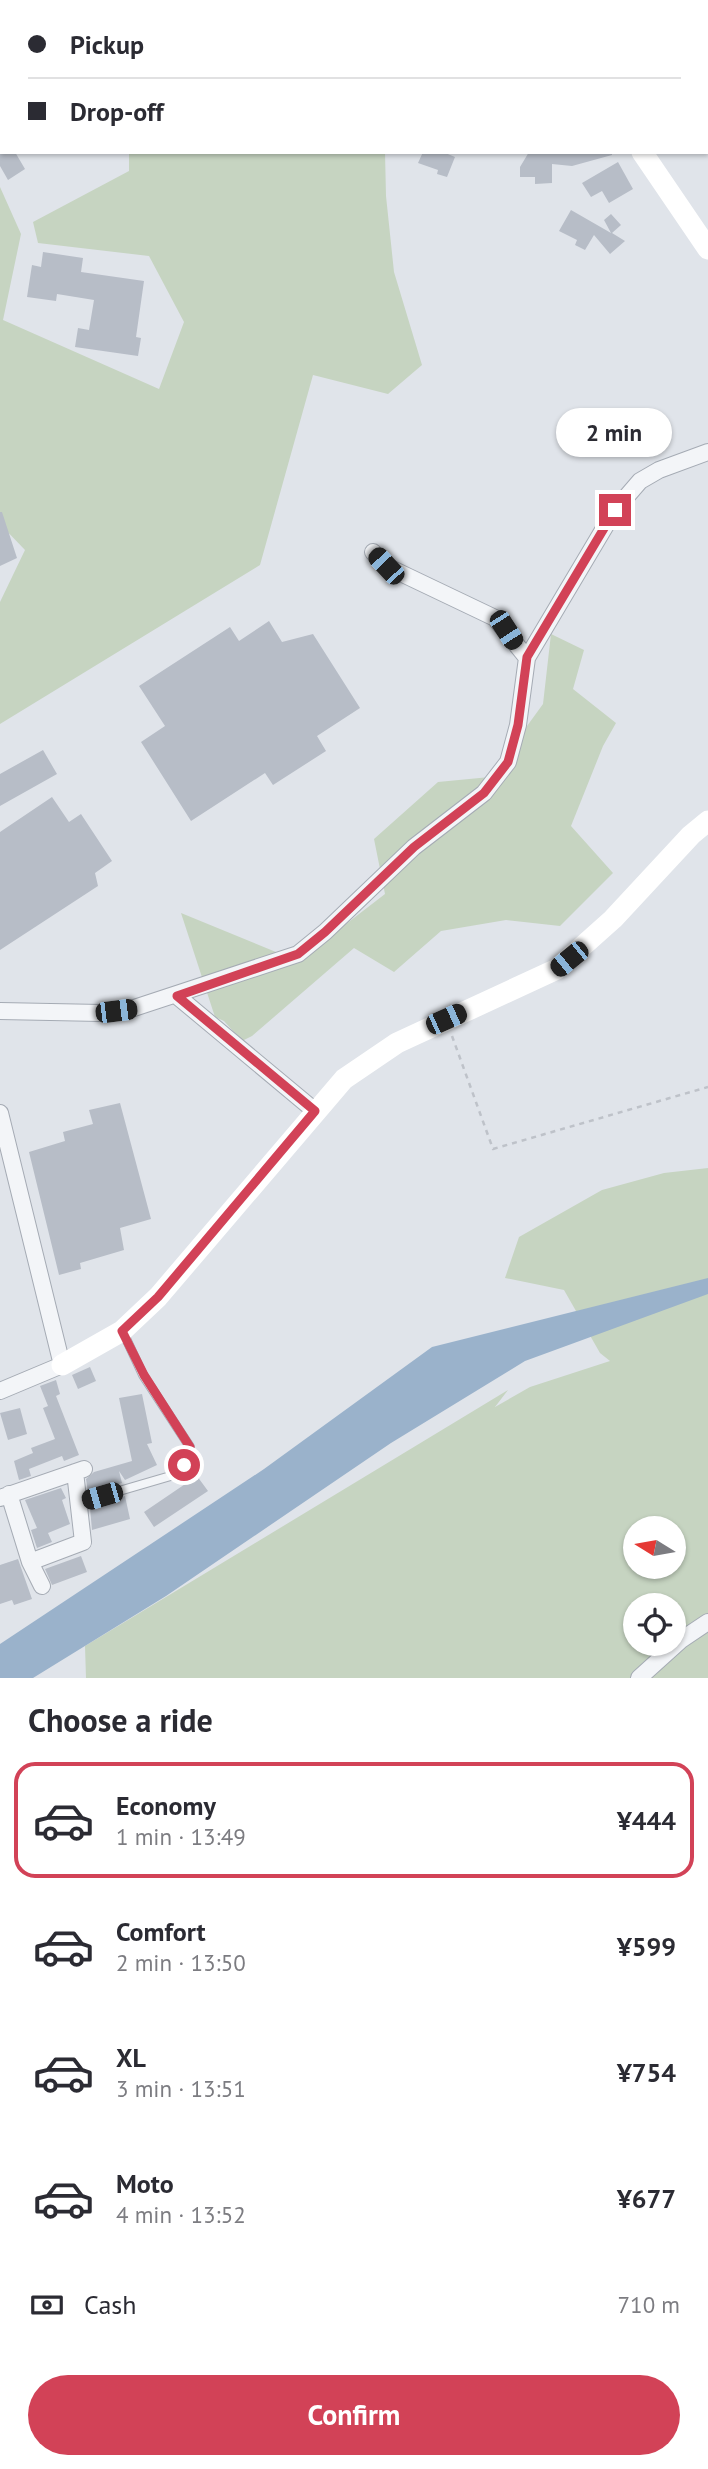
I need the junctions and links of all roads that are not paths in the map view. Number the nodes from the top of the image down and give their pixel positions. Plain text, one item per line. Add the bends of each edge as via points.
1 (643, 154) edge
2 (708, 248) edge
3 (708, 452) edge
4 (373, 552) dead end
5 (527, 657) junction
6 (708, 821) edge
7 (177, 996) junction
8 (0, 1011) edge
9 (315, 1111) junction
10 (0, 1113) edge
11 (122, 1331) junction
12 (62, 1365) junction
13 (0, 1391) edge
14 (5, 1496) edge
15 (78, 1503) junction
16 (30, 1562) junction
17 (42, 1586) dead end
18 (708, 1622) edge
19 (639, 1678) edge

1 - 2 street
3 - 5 street via 640,481 615,510
4 - 5 street via 386,566 495,618
5 - 7 street via 508,762 484,793 414,847 298,954
6 - 9 street via 557,969 446,1019 364,1063
7 - 8 street via 101,1013
7 - 9 street
9 - 11 street via 158,1297
10 - 12 street
11 - 12 street
11 - 15 lane via 190,1447 184,1465 174,1475
12 - 13 street
14 - 15 street via 80,1470
14 - 16 street
15 - 16 street via 83,1542
16 - 17 street
18 - 19 street

